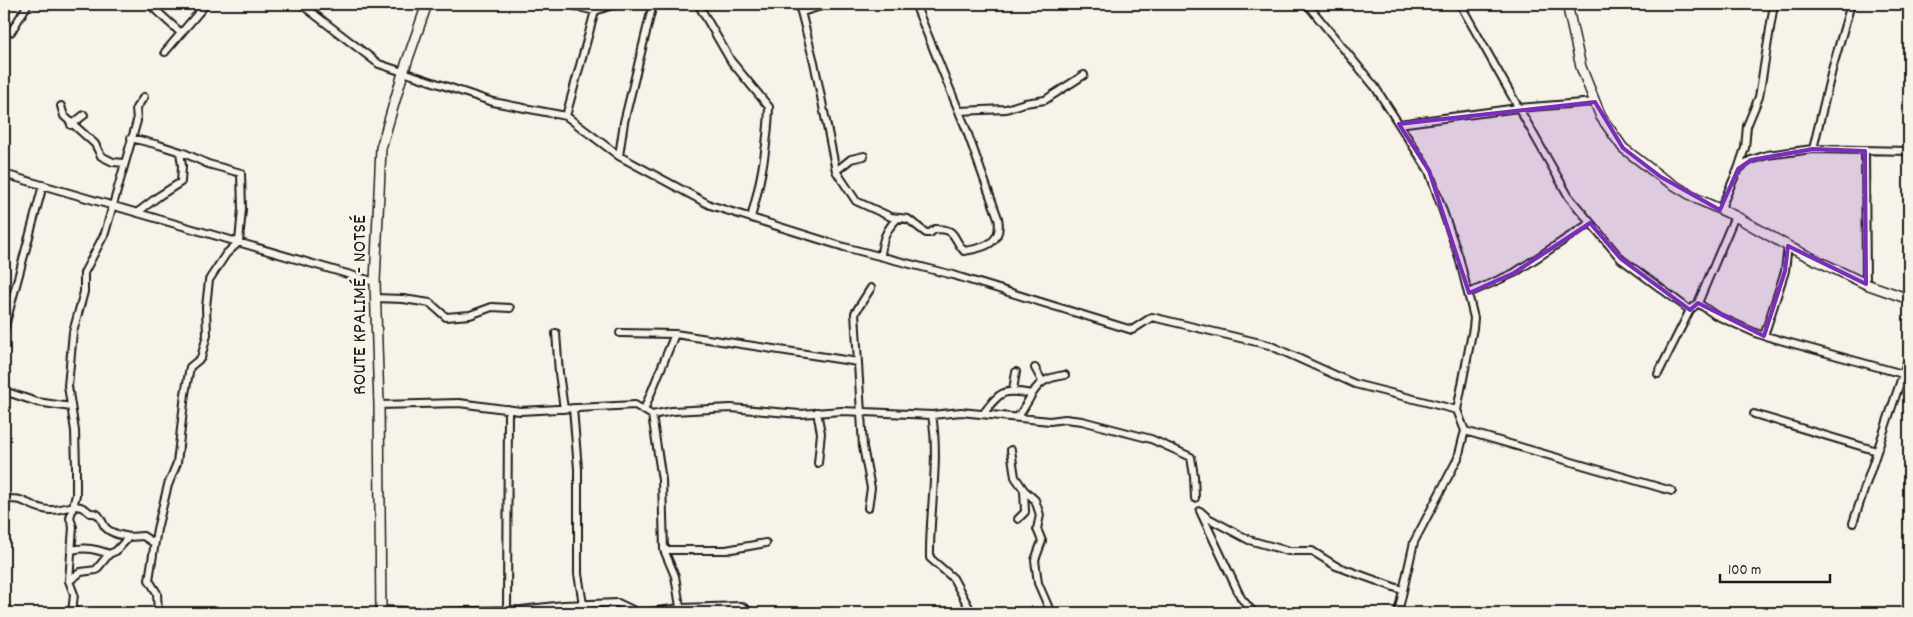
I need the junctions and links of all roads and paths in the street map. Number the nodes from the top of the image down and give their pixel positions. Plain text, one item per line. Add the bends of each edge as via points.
1 (28, 4) edge
2 (149, 4) edge
3 (206, 4) edge
4 (301, 4) edge
5 (428, 4) edge
6 (566, 4) edge
7 (615, 4) edge
8 (653, 4) edge
9 (698, 4) edge
10 (799, 4) edge
11 (828, 4) edge
12 (915, 4) edge
13 (1307, 4) edge
14 (1460, 4) edge
15 (1567, 4) edge
16 (1774, 4) edge
17 (1851, 4) edge
18 (595, 11) junction
19 (802, 12) junction
20 (11, 32) dead end
21 (181, 34) junction
22 (165, 52) dead end
23 (403, 73) junction
24 (1084, 75) dead end
25 (144, 97) dead end
26 (1595, 102) junction
27 (61, 106) dead end
28 (1518, 108) junction
29 (959, 111) junction
30 (84, 115) dead end
31 (566, 116) junction
32 (71, 124) junction
33 (1398, 124) junction
34 (131, 138) junction
35 (1813, 148) junction
36 (1865, 150) junction
37 (1909, 151) edge
38 (180, 152) junction
39 (619, 156) junction
40 (864, 156) dead end
41 (124, 163) junction
42 (1738, 169) junction
43 (836, 171) junction
44 (4, 174) edge
45 (43, 186) junction
46 (112, 205) junction
47 (1720, 210) junction
48 (138, 212) junction
49 (1735, 216) junction
50 (751, 218) junction
51 (898, 218) junction
52 (1590, 223) junction
53 (240, 242) junction
54 (1788, 245) junction
55 (881, 256) junction
56 (375, 282) junction
57 (1866, 284) junction
58 (871, 288) dead end
59 (1469, 293) junction
60 (375, 298) junction
61 (1909, 300) edge
62 (1698, 303) junction
63 (510, 308) dead end
64 (1690, 310) junction
65 (6, 313) edge
66 (4, 330) edge
67 (556, 333) dead end
68 (620, 334) dead end
69 (675, 334) junction
70 (1764, 336) junction
71 (1909, 356) edge
72 (858, 362) junction
73 (1035, 368) dead end
74 (1016, 372) dead end
75 (1658, 374) dead end
76 (1903, 374) junction
77 (1065, 375) dead end
78 (1042, 381) junction
79 (1013, 390) junction
80 (4, 391) edge
81 (1031, 394) junction
82 (379, 405) junction
83 (71, 407) junction
84 (573, 408) junction
85 (508, 409) junction
86 (564, 409) junction
87 (644, 410) junction
88 (1457, 410) junction
89 (817, 412) junction
90 (861, 412) junction
91 (983, 414) junction
92 (1754, 414) dead end
93 (652, 415) junction
94 (932, 415) junction
95 (1016, 417) junction
96 (1465, 431) junction
97 (1011, 450) dead end
98 (1877, 451) junction
99 (818, 463) dead end
100 (1024, 490) junction
101 (1672, 491) dead end
102 (1195, 498) dead end
103 (4, 499) edge
104 (73, 505) junction
105 (868, 508) dead end
106 (1018, 519) dead end
107 (1853, 523) dead end
108 (129, 537) junction
109 (154, 543) junction
110 (766, 543) dead end
111 (72, 550) junction
112 (664, 550) junction
113 (109, 554) junction
114 (69, 582) junction
115 (1402, 590) junction
116 (571, 604) junction
117 (583, 604) junction
118 (507, 610) junction
119 (380, 611) edge
120 (681, 611) edge
121 (72, 613) edge
122 (158, 613) edge
123 (571, 613) edge
124 (640, 613) edge
125 (752, 613) edge
126 (757, 613) edge
127 (972, 613) edge
128 (1051, 613) edge
129 (1254, 613) edge
130 (1398, 613) edge

1 - 20 street
2 - 21 street
3 - 21 street
4 - 23 street via 378,64
5 - 23 main road, ROUTE KPALIMÉ - NOTSÉ
6 - 18 street
7 - 18 street
8 - 39 street via 624,122
9 - 50 street via 731,61 769,107 768,140
10 - 19 street
11 - 19 street
12 - 29 street
13 - 33 street via 1375,87
14 - 28 street
15 - 26 main road via 1581,67
16 - 42 street via 1759,97
17 - 35 street
18 - 31 street
19 - 43 street
21 - 22 street
23 - 31 street via 493,102
23 - 56 main road, ROUTE KPALIMÉ - NOTSÉ via 381,148
24 - 29 street via 1044,100 1006,108
25 - 34 street via 136,108 137,121
26 - 28 street
26 - 47 main road via 1601,117 1623,148 1660,178
27 - 32 street
28 - 33 street
28 - 52 street via 1568,197
29 - 51 street via 995,208 999,232 991,243 964,250 950,231 935,229 926,233 908,219
30 - 32 street
31 - 39 street
32 - 41 street via 95,144 101,156
33 - 59 street via 1429,171
34 - 38 street
34 - 41 street
35 - 36 street
35 - 42 street via 1767,155 1750,160
36 - 37 street
36 - 57 street
38 - 48 street via 180,182
38 - 53 street via 240,173
39 - 50 street via 710,205
40 - 43 street via 851,159
41 - 46 street
42 - 47 street
43 - 51 street via 856,201
44 - 45 street
45 - 46 street
45 - 65 street
46 - 48 street
46 - 83 street via 105,232 84,274 84,292 73,332 68,386
47 - 49 main road
48 - 53 street
49 - 54 main road
49 - 62 street
50 - 55 street
51 - 55 street via 882,241
52 - 59 street via 1514,273
52 - 64 street via 1621,259
53 - 56 street
53 - 109 street via 226,254 210,280 207,334 201,358 190,367 177,463 168,485
54 - 57 main road
54 - 70 street via 1785,271
55 - 88 street via 1132,330 1152,318 1270,345 1355,384
56 - 60 main road, ROUTE KPALIMÉ - NOTSÉ
57 - 61 main road
58 - 72 street via 855,313
59 - 88 street via 1473,328
60 - 63 street via 430,303 446,317 470,316 492,307
60 - 82 main road, ROUTE KPALIMÉ - NOTSÉ
62 - 64 street
62 - 70 street via 1715,315
64 - 75 street
65 - 66 street
67 - 86 street
68 - 69 street
69 - 72 street
69 - 87 street
70 - 76 street
71 - 76 street
72 - 90 street
73 - 78 street
74 - 79 street
76 - 98 street
77 - 78 street
78 - 81 street
79 - 81 street
79 - 91 street via 998,395
80 - 83 street via 37,402
81 - 95 street
82 - 85 street via 459,403
82 - 119 main road, ROUTE KPALIMÉ - NOTSÉ
83 - 104 street via 76,466
84 - 86 street
84 - 87 street via 635,405
84 - 117 street via 578,469 578,574
85 - 86 street
85 - 118 street
87 - 93 street
88 - 96 street
89 - 90 street
89 - 93 street via 800,414 731,408
89 - 99 street via 821,433
90 - 94 street
90 - 105 street via 871,488
91 - 94 street
91 - 95 street
92 - 98 street
93 - 112 street via 662,480
94 - 127 street via 936,436 930,558 953,578
95 - 102 street via 1082,421 1150,439 1191,456
96 - 101 street
96 - 115 street via 1458,458 1414,542
97 - 100 street via 1015,477
98 - 107 street
100 - 106 street via 1025,512
100 - 128 street via 1036,500 1040,516 1037,529 1042,541 1035,560 1038,583
103 - 104 street via 18,500 47,510
104 - 108 street via 102,517 106,527 118,535
104 - 111 street via 70,518
108 - 109 street via 143,536
108 - 113 street via 116,552
109 - 122 street via 149,580 157,593
110 - 112 street via 726,550
111 - 113 street via 97,549
111 - 114 street
112 - 120 street via 675,576
113 - 114 street via 96,570 81,572
114 - 121 street via 74,594
115 - 129 street via 1336,566 1312,551 1288,552 1249,540 1208,518 1200,510 1242,598
115 - 130 street
116 - 117 street
116 - 118 street
116 - 123 street
117 - 124 street via 618,604
118 - 119 street
120 - 124 street
120 - 125 street via 741,606
125 - 126 street

